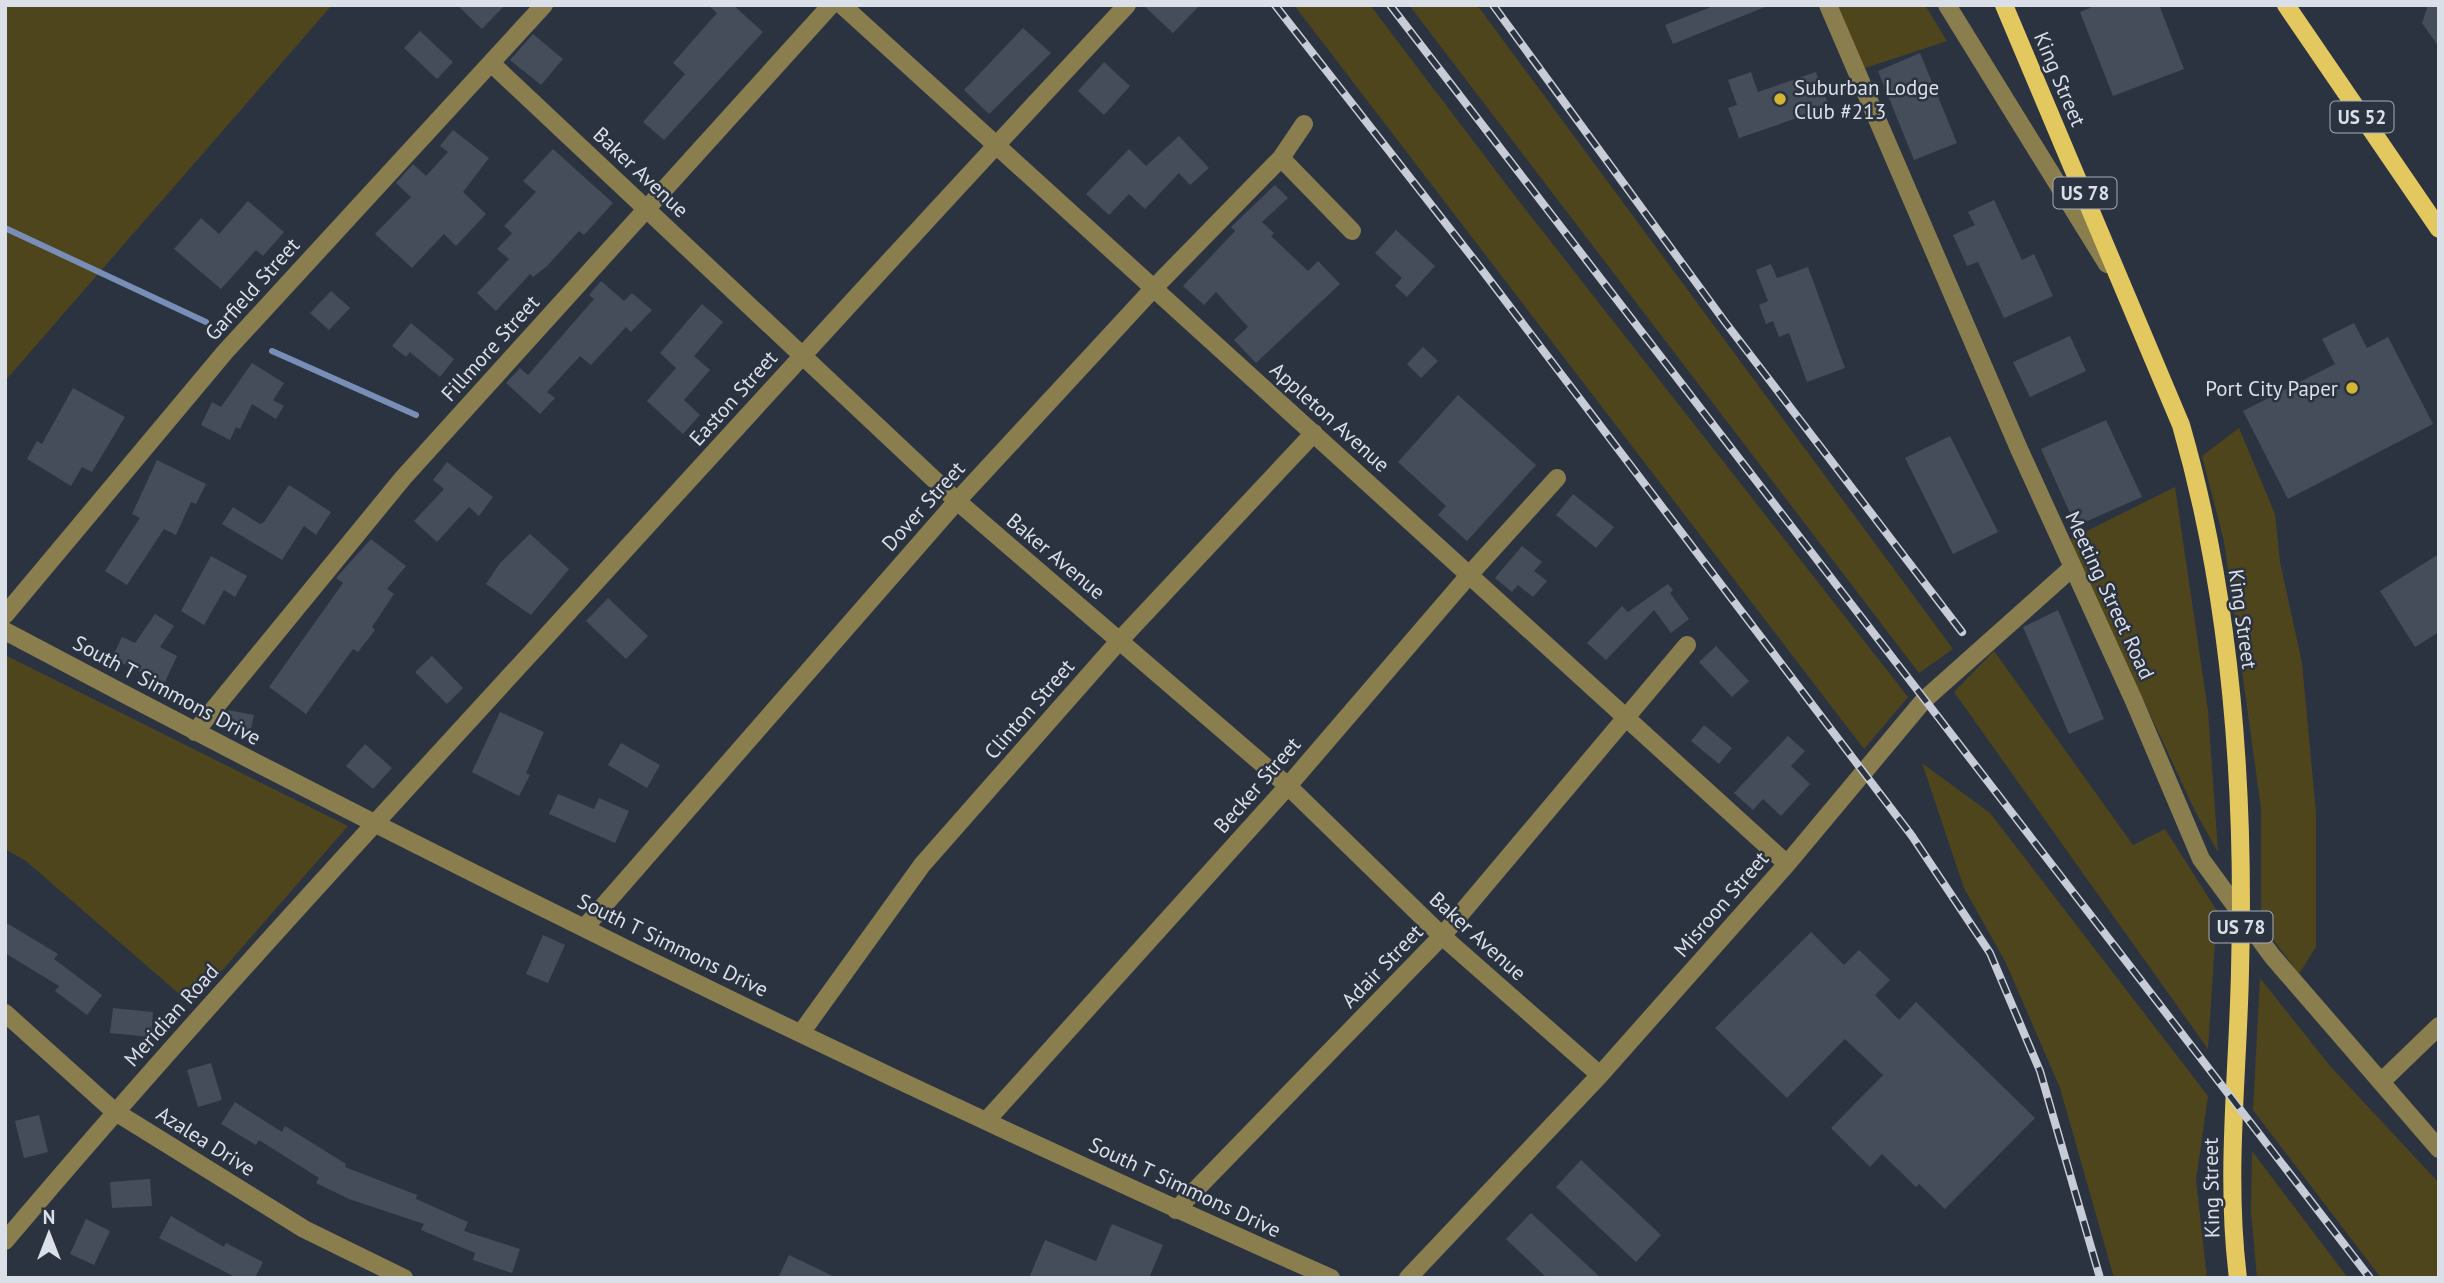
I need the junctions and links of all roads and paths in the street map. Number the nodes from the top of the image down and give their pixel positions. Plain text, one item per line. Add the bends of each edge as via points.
1 (544, 5) edge
2 (831, 5) edge
3 (842, 5) edge
4 (1127, 5) edge
5 (1828, 5) edge
6 (1947, 5) edge
7 (2004, 5) edge
8 (2286, 5) edge
9 (491, 64) junction
10 (1304, 124) dead end
11 (997, 144) junction
12 (1281, 158) junction
13 (647, 207) junction
14 (2439, 229) edge
15 (1352, 231) dead end
16 (1152, 290) junction
17 (803, 355) junction
18 (2165, 381) junction
19 (1314, 433) junction
20 (1557, 478) dead end
21 (957, 501) junction
22 (2073, 567) junction
23 (1470, 574) junction
24 (5, 615) edge
25 (5, 631) edge
26 (1120, 640) junction
27 (1687, 645) dead end
28 (1627, 719) junction
29 (195, 732) junction
30 (1288, 786) junction
31 (375, 824) junction
32 (1787, 864) junction
33 (585, 927) junction
34 (1442, 936) junction
35 (5, 1013) edge
36 (2439, 1026) edge
37 (801, 1033) junction
38 (1600, 1076) junction
39 (2381, 1082) junction
40 (114, 1111) junction
41 (988, 1120) junction
42 (2439, 1149) edge
43 (1177, 1210) junction
44 (5, 1241) edge
45 (404, 1278) edge
46 (1331, 1278) edge
47 (1408, 1278) edge
48 (2238, 1278) edge

1 - 9 street, Garfield Street
2 - 13 street, Fillmore Street
3 - 11 street, Appleton Avenue
4 - 11 street, Easton Street
5 - 22 street, Meeting Street Road
6 - 18 street via 2132,307
7 - 18 main road, King Street / US 78
8 - 14 main road, US 52
9 - 13 street, Baker Avenue
9 - 24 street, Garfield Street via 225,352
10 - 12 street, Dover Street
11 - 16 street, Appleton Avenue
11 - 17 street, Easton Street
12 - 15 street
12 - 16 street, Dover Street
13 - 17 street, Baker Avenue
13 - 29 street, Fillmore Street via 403,478
16 - 19 street, Appleton Avenue
16 - 21 street, Dover Street
17 - 21 street, Baker Avenue
17 - 31 street, Easton Street
18 - 48 main road, King Street / US 78 via 2193,465 2230,683 2241,823 2231,1165
19 - 23 street, Appleton Avenue
19 - 26 street, Clinton Street
20 - 23 street, Becker Street
21 - 26 street, Baker Avenue
21 - 33 street, Dover Street
22 - 32 street, Misroon Street via 1924,700
22 - 39 street, Meeting Street Road via 2201,859 2272,956
23 - 28 street, Appleton Avenue
23 - 30 street, Becker Street
25 - 29 street, South T Simmons Drive
26 - 30 street, Baker Avenue
26 - 37 street, Clinton Street via 922,865
27 - 28 street, Adair Street
28 - 32 street, Appleton Avenue
28 - 34 street, Adair Street
29 - 31 street, South T Simmons Drive
30 - 34 street, Baker Avenue
30 - 41 street, Becker Street
31 - 33 street, South T Simmons Drive
31 - 40 street, Meridian Road
32 - 38 street, Misroon Street
33 - 37 street, South T Simmons Drive
34 - 38 street, Baker Avenue
34 - 43 street, Adair Street
35 - 40 street, Azalea Drive
36 - 39 street
37 - 41 street, South T Simmons Drive
38 - 47 street, Misroon Street
39 - 42 street, Meeting Street Road
40 - 44 street, Meridian Road
40 - 45 street, Azalea Drive via 304,1228
41 - 43 street, South T Simmons Drive
43 - 46 street, South T Simmons Drive

